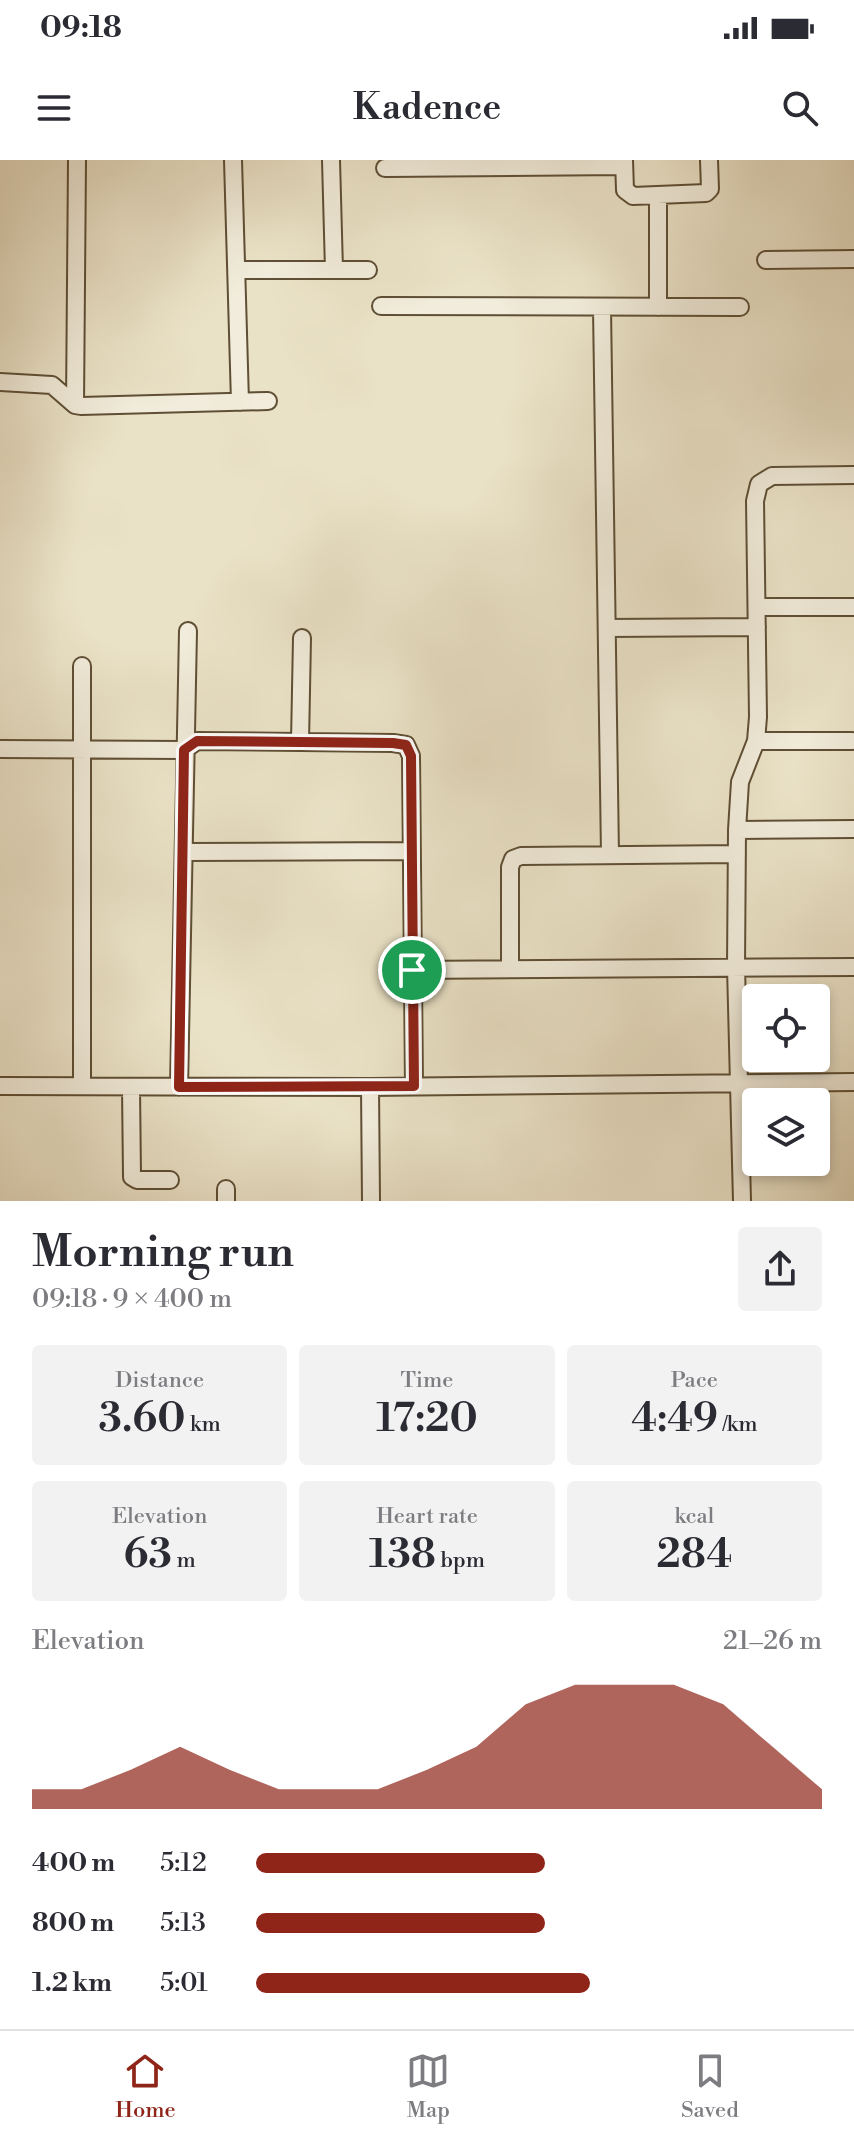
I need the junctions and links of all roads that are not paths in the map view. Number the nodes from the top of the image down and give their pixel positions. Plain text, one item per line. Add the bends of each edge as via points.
1 (77, 160) edge
2 (233, 160) edge
3 (331, 160) edge
4 (709, 160) edge
5 (624, 163) edge
6 (385, 168) dead end
7 (658, 196) junction
8 (854, 259) edge
9 (766, 260) dead end
10 (237, 270) junction
11 (334, 270) junction
12 (368, 270) dead end
13 (381, 306) dead end
14 (658, 307) junction
15 (740, 307) dead end
16 (602, 308) junction
17 (0, 382) edge
18 (268, 401) dead end
19 (240, 402) junction
20 (75, 405) junction
21 (854, 475) edge
22 (757, 607) junction
23 (854, 607) edge
24 (757, 627) junction
25 (607, 628) junction
26 (188, 631) dead end
27 (302, 638) dead end
28 (82, 666) dead end
29 (756, 741) junction
30 (852, 741) dead end
31 (300, 742) junction
32 (0, 749) edge
33 (81, 749) junction
34 (184, 750) junction
35 (854, 829) edge
36 (737, 830) junction
37 (412, 851) junction
38 (184, 852) junction
39 (737, 854) junction
40 (610, 855) junction
41 (736, 967) junction
42 (854, 967) edge
43 (510, 969) junction
44 (412, 970) junction
45 (854, 1082) edge
46 (738, 1083) junction
47 (82, 1085) junction
48 (0, 1086) edge
49 (414, 1086) junction
50 (131, 1087) junction
51 (179, 1087) junction
52 (370, 1087) junction
53 (170, 1180) dead end
54 (371, 1201) edge
55 (742, 1201) edge

1 - 20 street
2 - 10 street
3 - 11 street
4 - 7 street via 706,193
5 - 6 street
5 - 7 street via 628,194
7 - 14 street
8 - 9 street
10 - 11 street
10 - 19 street
11 - 12 street
13 - 16 street
14 - 15 street
14 - 16 street
16 - 25 street
17 - 20 street via 52,385
18 - 19 street
19 - 20 street
21 - 22 street via 772,476 759,484
22 - 23 street
22 - 24 street
24 - 25 street
24 - 29 street
25 - 40 street
26 - 34 street
27 - 31 street
28 - 33 street
29 - 30 street
29 - 36 street via 740,782
31 - 34 street via 197,741
31 - 37 street via 406,745 411,756
32 - 33 street
33 - 34 street
33 - 47 street
34 - 38 street
35 - 36 street
36 - 39 street
37 - 38 street
37 - 44 street
38 - 51 street
39 - 40 street
39 - 41 street
40 - 43 street via 513,859
41 - 42 street
41 - 43 street
41 - 46 street
43 - 44 street
44 - 49 street
45 - 46 street
46 - 49 street
46 - 55 street
47 - 48 street
47 - 50 street
49 - 52 street
50 - 51 street
50 - 53 street via 132,1177
51 - 52 street
52 - 54 street

